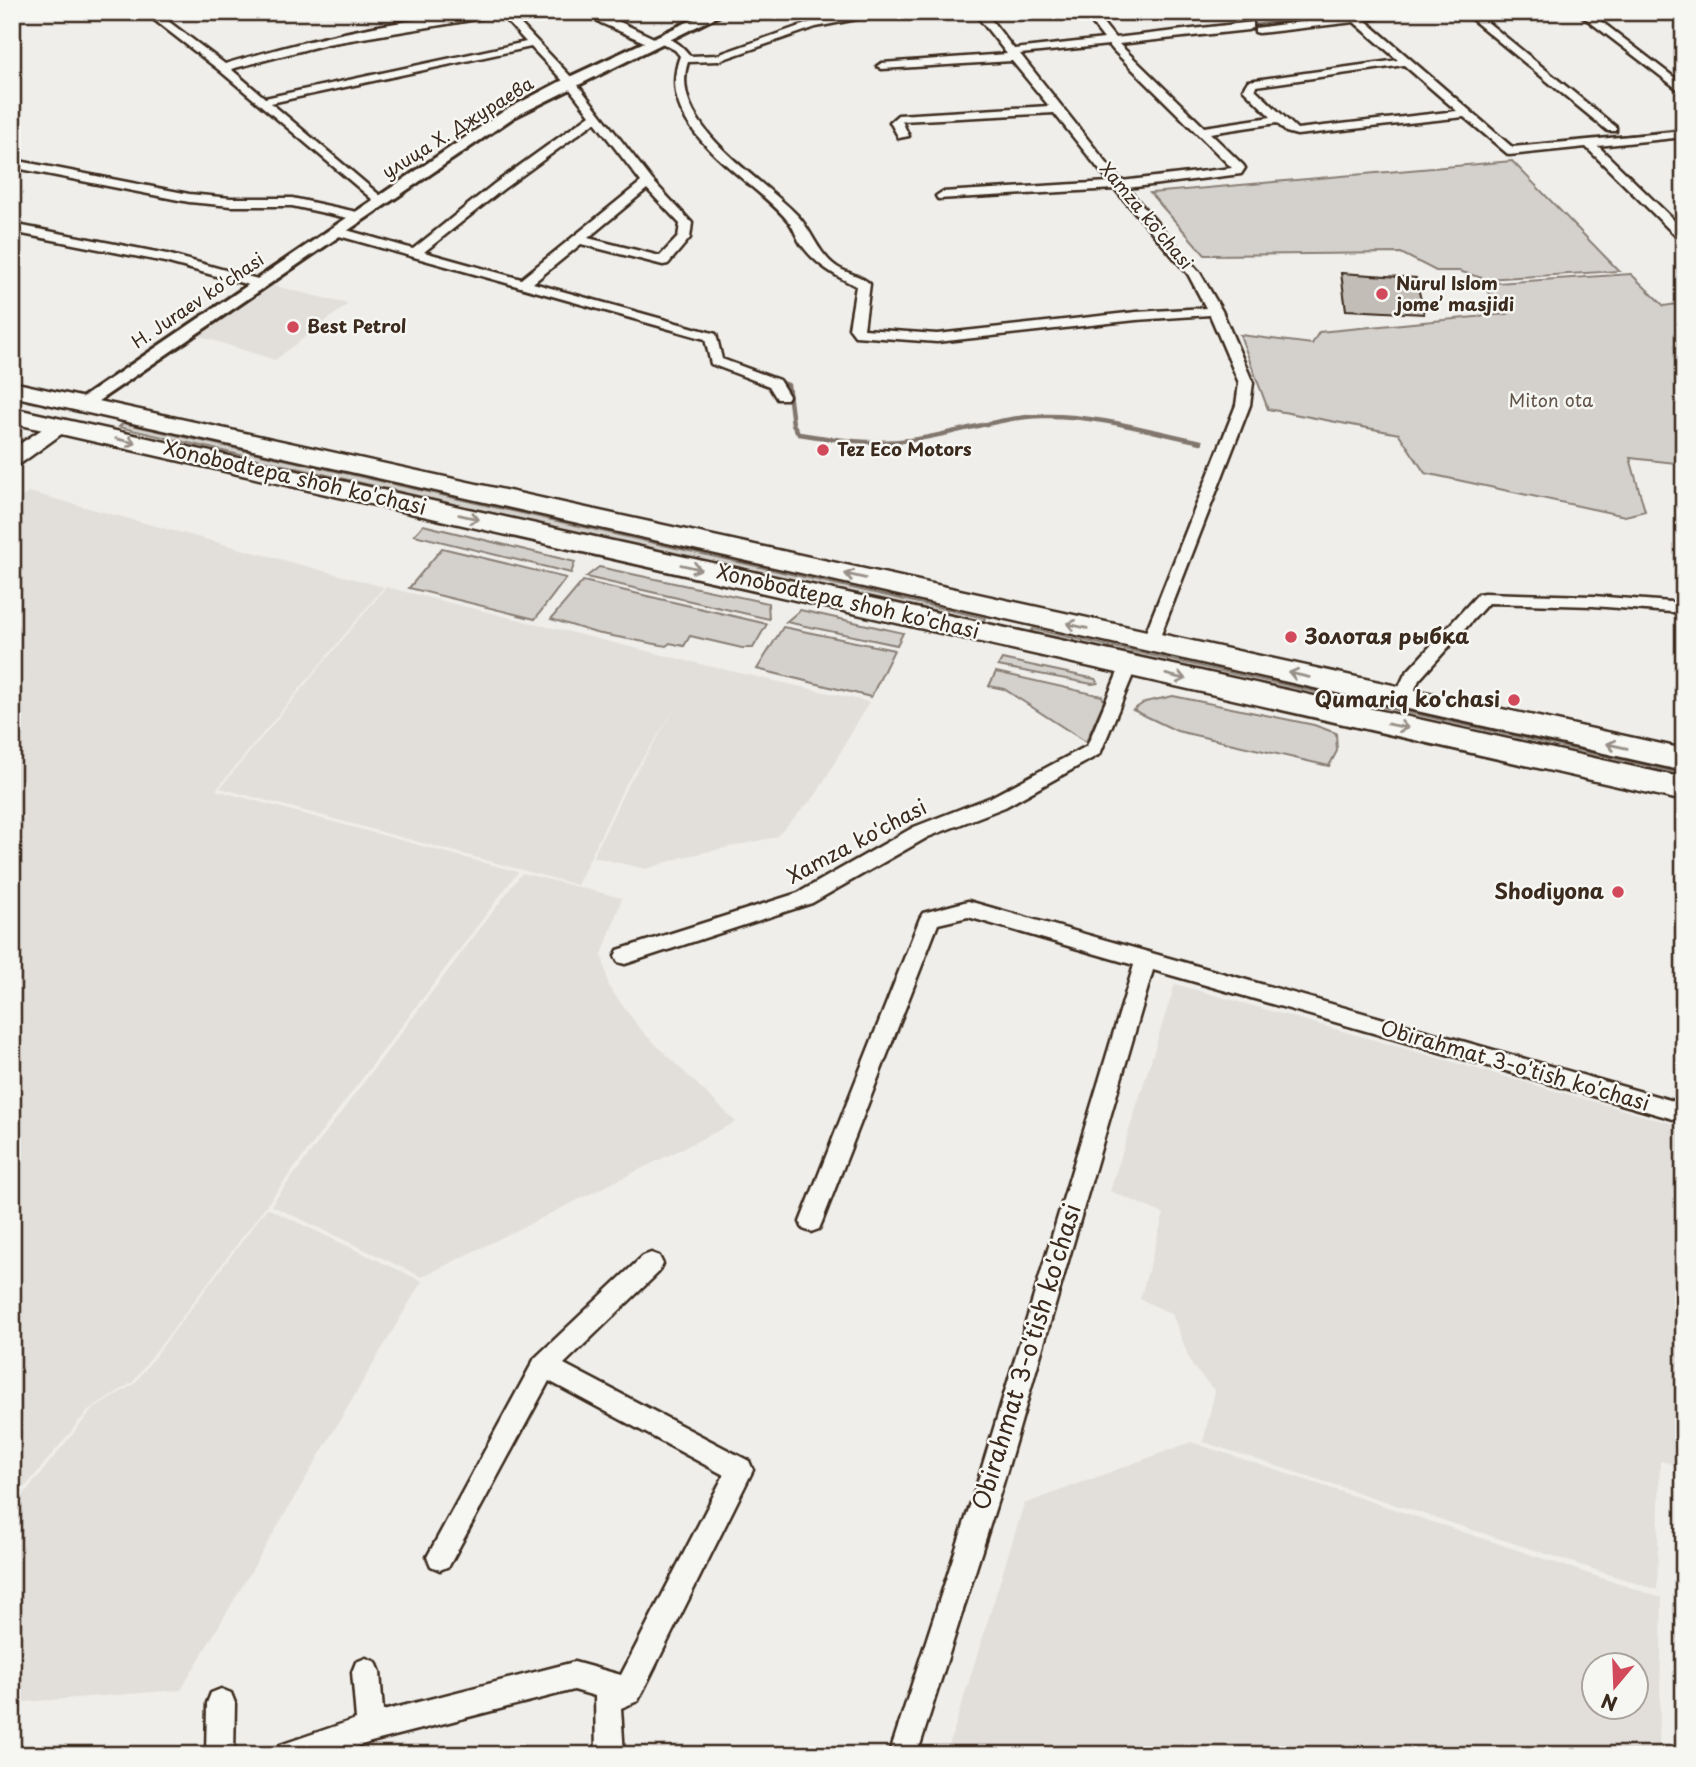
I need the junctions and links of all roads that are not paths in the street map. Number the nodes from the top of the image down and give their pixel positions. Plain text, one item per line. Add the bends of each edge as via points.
1 (149, 12) edge
2 (592, 12) edge
3 (720, 12) edge
4 (810, 12) edge
5 (888, 12) edge
6 (979, 12) edge
7 (1088, 12) edge
8 (1407, 12) edge
9 (1468, 12) edge
10 (1582, 12) edge
11 (1352, 15) edge
12 (814, 24) junction
13 (659, 41) junction
14 (1114, 41) junction
15 (535, 43) junction
16 (1015, 55) junction
17 (685, 59) junction
18 (1406, 62) junction
19 (883, 66) dead end
20 (223, 68) junction
21 (570, 82) junction
22 (1684, 91) edge
23 (262, 102) junction
24 (1057, 109) junction
25 (1464, 114) junction
26 (595, 117) junction
27 (1280, 119) junction
28 (1612, 129) dead end
29 (1203, 131) junction
30 (1684, 134) edge
31 (902, 136) dead end
32 (1590, 144) junction
33 (12, 170) edge
34 (648, 183) junction
35 (1118, 185) junction
36 (942, 196) dead end
37 (379, 201) junction
38 (356, 216) junction
39 (12, 228) edge
40 (336, 231) junction
41 (1684, 237) edge
42 (578, 239) junction
43 (415, 253) junction
44 (524, 283) junction
45 (260, 284) junction
46 (1215, 311) junction
47 (12, 389) edge
48 (782, 396) dead end
49 (82, 404) junction
50 (12, 415) edge
51 (54, 425) junction
52 (12, 449) edge
53 (12, 459) edge
54 (1684, 608) edge
55 (1021, 627) junction
56 (1150, 642) junction
57 (1129, 666) junction
58 (1404, 698) junction
59 (1684, 761) edge
60 (1679, 790) edge
61 (625, 956) dead end
62 (1146, 959) junction
63 (1684, 1113) edge
64 (811, 1222) dead end
65 (651, 1264) dead end
66 (544, 1366) junction
67 (440, 1557) dead end
68 (366, 1672) dead end
69 (628, 1691) junction
70 (221, 1703) dead end
71 (371, 1728) junction
72 (220, 1755) edge
73 (290, 1755) edge
74 (610, 1755) edge
75 (903, 1755) edge

1 - 20 street
2 - 13 street
3 - 13 street, улица Х. Джураева
4 - 12 street
5 - 12 street
6 - 16 street, Xamza ko'chasi
7 - 14 street
8 - 11 street
9 - 28 street
10 - 22 street
11 - 14 street
11 - 18 street
12 - 17 street via 718,58
13 - 17 street via 679,48
13 - 21 street, улица Х. Джураева
14 - 16 street
14 - 29 street
15 - 20 street via 503,12 331,38
15 - 21 street
15 - 23 street
16 - 19 street
16 - 24 street, Xamza ko'chasi
17 - 46 street via 682,97 694,122 725,159 794,219 807,243 831,269 863,284 856,328 860,333 937,338
18 - 25 street
18 - 27 street via 1249,86
20 - 23 street
21 - 26 street
21 - 37 street, улица Х. Джураева via 509,114
23 - 37 street
24 - 31 street via 898,118
24 - 35 street, Xamza ko'chasi
25 - 27 street via 1304,132 1290,130
25 - 32 street via 1508,150
26 - 34 street
26 - 43 street
27 - 29 street
29 - 35 street via 1237,171
30 - 32 street
32 - 41 street
33 - 38 street via 19,165 189,198 303,203
34 - 42 street
34 - 42 street via 686,223 684,238 663,261
35 - 36 street
35 - 46 street, Xamza ko'chasi via 1176,249
37 - 38 street, улица Х. Джураева
38 - 40 street, улица Х. Джураева
39 - 45 street via 167,258
40 - 43 street
40 - 45 street, H. Juraev ko'chasi
42 - 44 street
43 - 44 street
44 - 48 street via 711,337 716,361 774,383
45 - 49 street, H. Juraev ko'chasi
46 - 56 street, Xamza ko'chasi via 1246,383 1243,405
47 - 49 highway, Xonobodtepa shoh ko'chasi
49 - 51 highway
55 -> 49 highway, Xonobodtepa shoh ko'chasi
50 - 51 highway, Xonobodtepa shoh ko'chasi
51 - 52 main road
51 - 53 main road
51 -> 55 highway, Xonobodtepa shoh ko'chasi
54 - 58 street via 1485,598 1411,678
56 -> 55 highway, Xonobodtepa shoh ko'chasi
55 - 57 highway, Xonobodtepa shoh ko'chasi
58 -> 56 highway, Xonobodtepa shoh ko'chasi
57 -> 60 highway, Xonobodtepa shoh ko'chasi
57 - 61 street, Xamza ko'chasi via 1094,750 998,802 921,832 805,898
59 -> 58 highway, Xonobodtepa shoh ko'chasi
62 - 63 street, Obirahmat 3-o'tish ko'chasi via 1501,1065
62 - 64 street, Obirahmat 3-o'tish ko'chasi via 968,909 930,918
62 - 75 street, Obirahmat 3-o'tish ko'chasi via 990,1484
65 - 66 street
66 - 67 street
66 - 69 street via 740,1470
68 - 71 street
69 - 71 street via 574,1676
69 - 74 street via 607,1700
70 - 72 street
71 - 73 street

